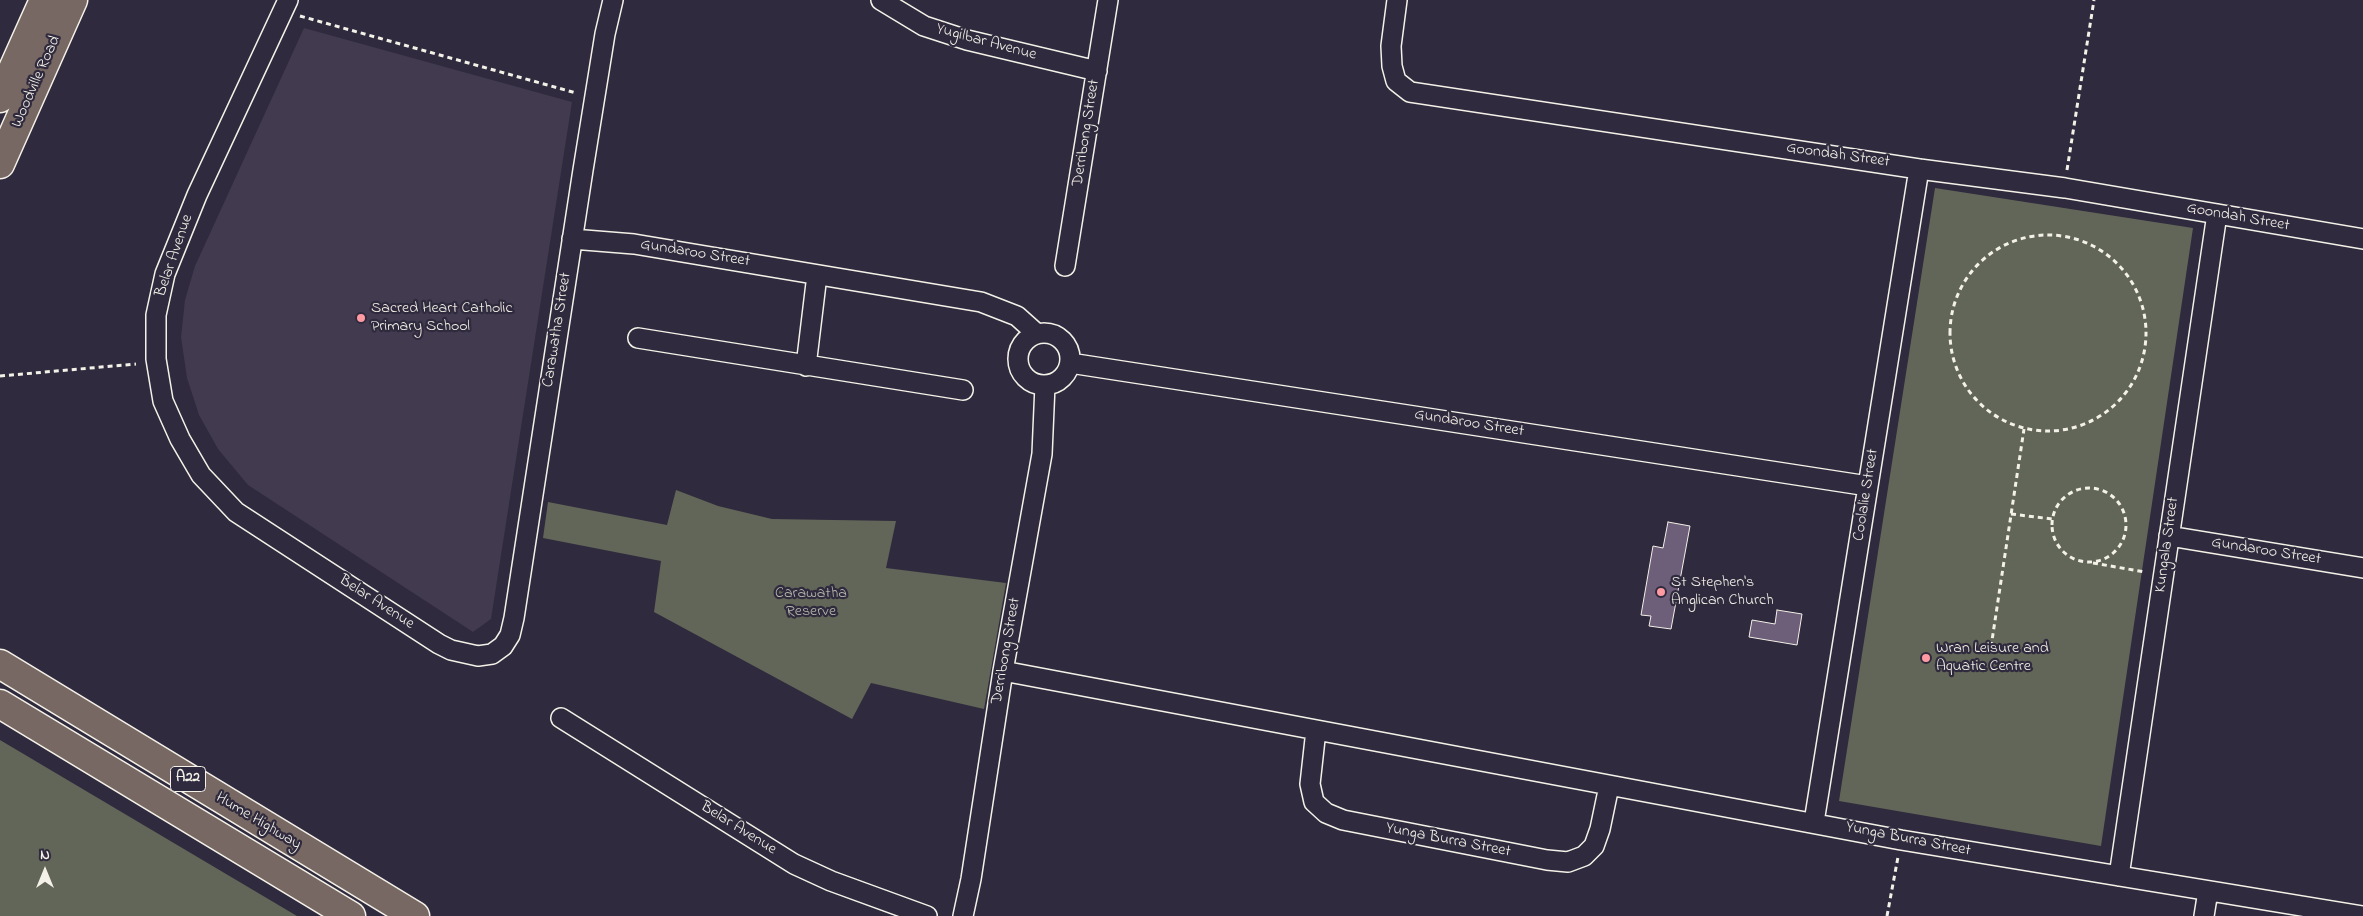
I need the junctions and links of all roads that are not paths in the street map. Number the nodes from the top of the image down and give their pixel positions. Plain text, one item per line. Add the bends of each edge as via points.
1 (44, 0) edge
2 (73, 0) edge
3 (613, 0) edge
4 (881, 0) edge
5 (1108, 0) edge
6 (1398, 0) edge
7 (286, 5) edge
8 (1097, 71) junction
9 (0, 98) edge
10 (0, 164) edge
11 (1920, 169) junction
12 (2217, 214) junction
13 (572, 239) junction
14 (2363, 239) edge
15 (1066, 266) dead end
16 (817, 275) junction
17 (1036, 333) junction
18 (638, 338) dead end
19 (1070, 363) junction
20 (806, 366) junction
21 (1045, 385) junction
22 (963, 390) dead end
23 (1868, 486) junction
24 (2169, 536) junction
25 (2363, 568) edge
26 (492, 654) joint
27 (5, 663) edge
28 (1002, 670) junction
29 (0, 704) edge
30 (561, 718) dead end
31 (1316, 730) junction
32 (1610, 786) junction
33 (1814, 822) junction
34 (2119, 876) junction
35 (2208, 891) junction
36 (351, 916) edge
37 (414, 916) edge
38 (927, 916) edge
39 (963, 916) edge
40 (2204, 916) edge
41 (2362, 916) edge

1 - 9 main road, Woodville Road
2 - 10 main road, Woodville Road
3 - 13 street, Carawatha Street
4 - 8 street, Yugilbar Avenue via 924,26 967,40
5 - 8 street, Derribong Street
6 - 11 street, Goondah Street via 1391,46 1392,66 1396,81 1410,92
7 - 26 street, Belar Avenue via 197,195 165,274 156,316 156,358 163,401 201,475 236,512 451,650 478,656
8 - 15 street, Derribong Street
11 - 12 street, Goondah Street via 2065,188
11 - 23 street, Coolalie Street
12 - 14 street, Goondah Street
12 - 24 street, Kungala Street
13 - 16 street, Gundaroo Street via 634,244
13 - 26 street, Carawatha Street via 514,618 510,635
16 - 17 street, Gundaroo Street via 980,302 1017,316
16 - 20 street
17 - 19 street via 1045,332 1061,339 1070,354
17 - 21 street via 1022,343 1017,359 1028,381
18 - 20 street
19 - 21 street via 1062,378
19 - 23 street, Gundaroo Street
20 - 22 street
21 - 28 street, Derribong Street via 1042,454
23 - 33 street, Coolalie Street
24 - 25 street, Gundaroo Street
24 - 34 street, Kungala Street
27 - 37 main road, Hume Highway / A22
28 - 31 street, Yunga Burra Street
28 - 39 street, Derribong Street
29 - 36 main road, Hume Highway / A22
30 - 38 street, Belar Avenue via 794,864
31 - 32 street, Yunga Burra Street
31 - 32 street, Yunga Burra Street via 1310,784 1314,802 1326,814 1342,820 1547,860 1568,862 1584,856 1594,846
32 - 33 street, Yunga Burra Street
33 - 34 street, Yunga Burra Street via 1901,840
34 - 35 street, Yunga Burra Street
35 - 40 street
35 - 41 street, Yunga Burra Street

